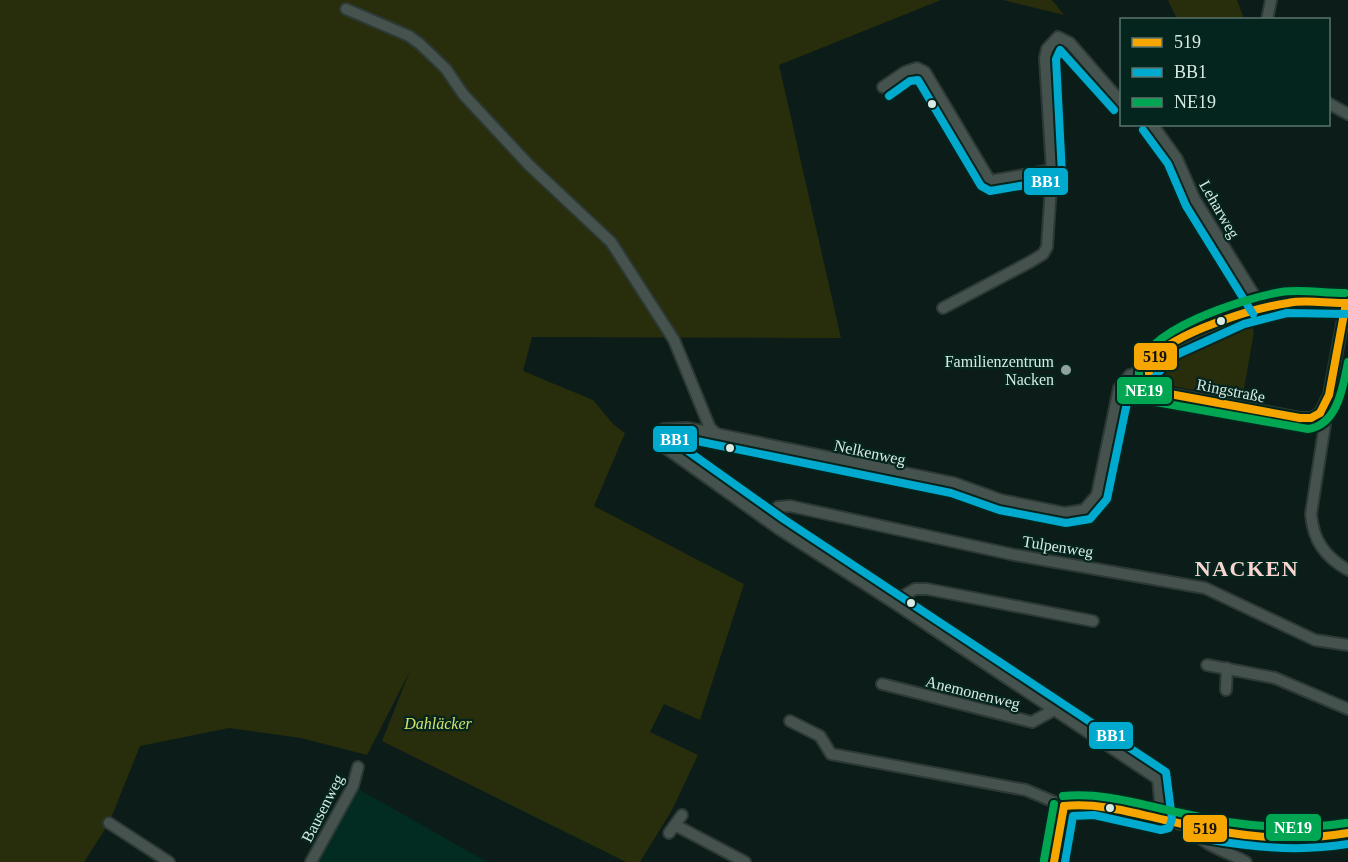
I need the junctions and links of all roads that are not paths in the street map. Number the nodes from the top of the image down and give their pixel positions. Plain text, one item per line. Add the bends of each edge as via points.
1 (1271, 0) edge
2 (346, 9) dead end
3 (1267, 18) edge
4 (883, 87) dead end
5 (1120, 101) edge
6 (1330, 104) edge
7 (1348, 114) edge
8 (1153, 126) edge
9 (1052, 170) junction
10 (1347, 303) edge
11 (943, 308) dead end
12 (1262, 308) junction
13 (1148, 370) junction
14 (1320, 413) junction
15 (717, 434) junction
16 (779, 529) junction
17 (1348, 570) edge
18 (893, 602) junction
19 (1093, 621) dead end
20 (1348, 645) edge
21 (1207, 665) dead end
22 (1227, 668) junction
23 (882, 684) dead end
24 (1226, 690) dead end
25 (1348, 709) edge
26 (1054, 710) junction
27 (790, 721) dead end
28 (358, 766) dead end
29 (1064, 806) junction
30 (682, 815) dead end
31 (1162, 820) junction
32 (109, 823) dead end
33 (1191, 826) junction
34 (1348, 833) edge
35 (169, 862) edge
36 (311, 862) edge
37 (744, 862) edge
38 (1054, 862) edge
39 (1246, 862) edge

1 - 3 street
2 - 15 street via 420,44 529,165 611,243 674,340 710,428
4 - 9 street via 905,72 917,68 925,72 990,181
5 - 9 street via 1070,43 1058,37 1047,49 1045,58
6 - 7 street
8 - 12 street, Leharweg via 1177,159 1195,200
9 - 11 street via 1048,239 1043,254
10 - 12 street via 1302,301
10 - 14 street via 1329,394
12 - 13 street via 1221,321 1178,342 1160,352
13 - 14 street, Ringstraße via 1150,381 1159,392 1300,418
13 - 15 street, Nelkenweg via 1130,375 1119,388 1097,495 1084,510 1065,513 1001,500 954,483
14 - 17 street via 1325,424 1312,527 1321,548
15 - 16 street, Nelkenweg via 673,427 664,429 660,444
16 - 18 street
16 - 20 street, Tulpenweg via 775,518 778,507 790,506 1015,555 1205,588 1315,640
18 - 19 street via 915,589 927,589
18 - 26 street
21 - 22 street
22 - 24 street
22 - 25 street via 1275,678
23 - 26 street, Anemonenweg via 1032,722
26 - 31 street via 1158,779
27 - 29 street via 820,736 831,754 1026,790
28 - 36 street, Bausenweg via 352,786
29 - 31 street via 1095,804
29 - 38 street
30 - 37 street via 672,829
31 - 33 street
32 - 35 street
33 - 34 street via 1273,838
33 - 39 street via 1202,842

